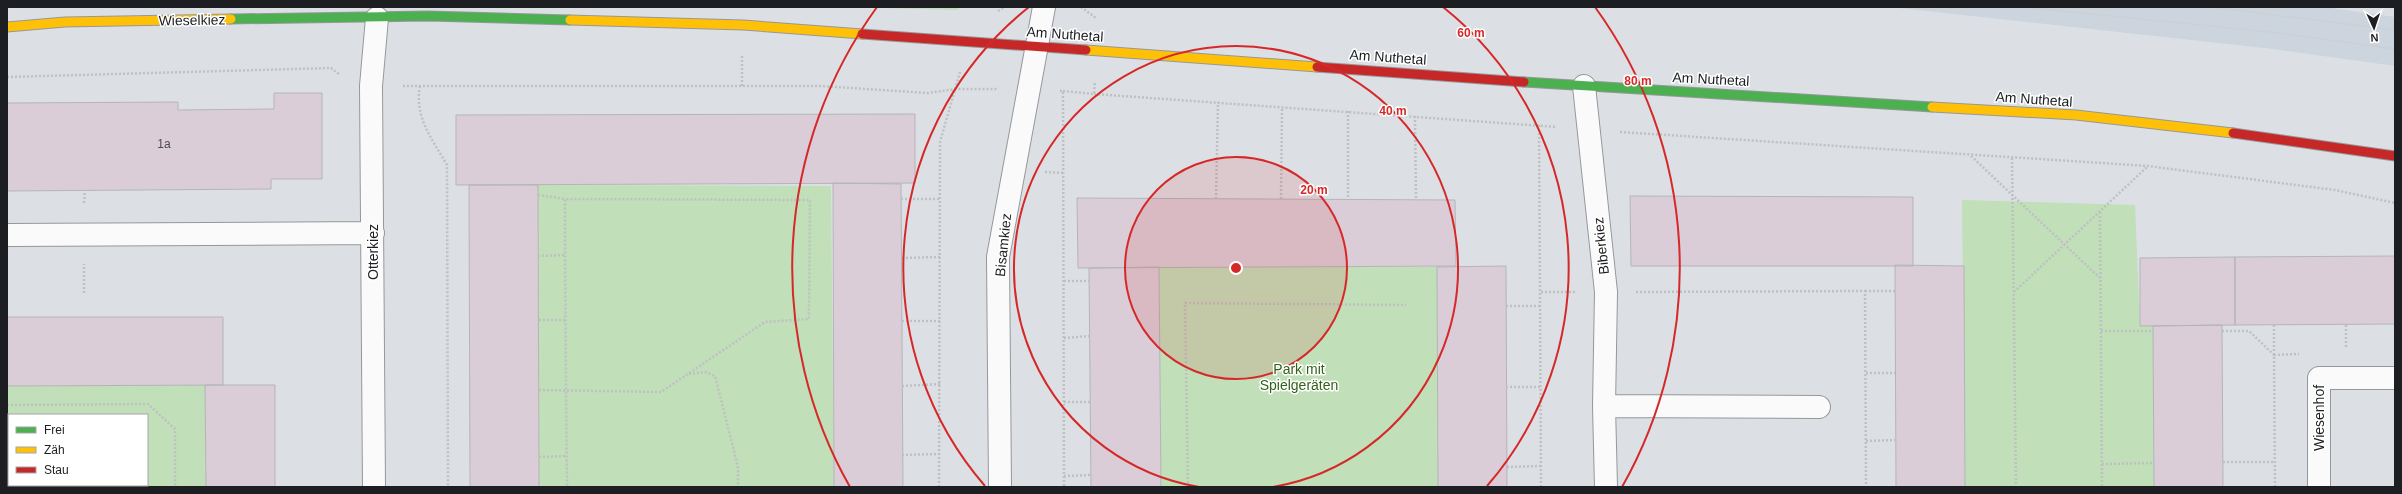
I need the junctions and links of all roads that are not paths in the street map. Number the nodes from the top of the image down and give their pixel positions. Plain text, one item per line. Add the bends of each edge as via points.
1 (1044, 7) edge
2 (377, 18) junction
3 (7, 27) edge
4 (1036, 46) junction
5 (1584, 86) junction
6 (2395, 156) edge
7 (373, 234) junction
8 (7, 235) edge
9 (2395, 378) edge
10 (1604, 406) junction
11 (1819, 407) dead end
12 (374, 487) edge
13 (1000, 487) edge
14 (1606, 487) edge
15 (2319, 487) edge

1 - 4 street, Bisamkiez
2 - 3 street, Wieselkiez via 66,22
2 - 4 street, Am Nuthetal via 436,16 743,25
2 - 7 street, Otterkiez via 371,86
4 - 5 street, Am Nuthetal
4 - 13 street, Bisamkiez via 998,257
5 - 6 street, Am Nuthetal via 2076,115
5 - 10 street, Biberkiez via 1606,292
7 - 8 street
7 - 12 street, Otterkiez
9 - 15 street, Wiesenhof via 2319,378
10 - 11 street
10 - 14 street, Biberkiez

